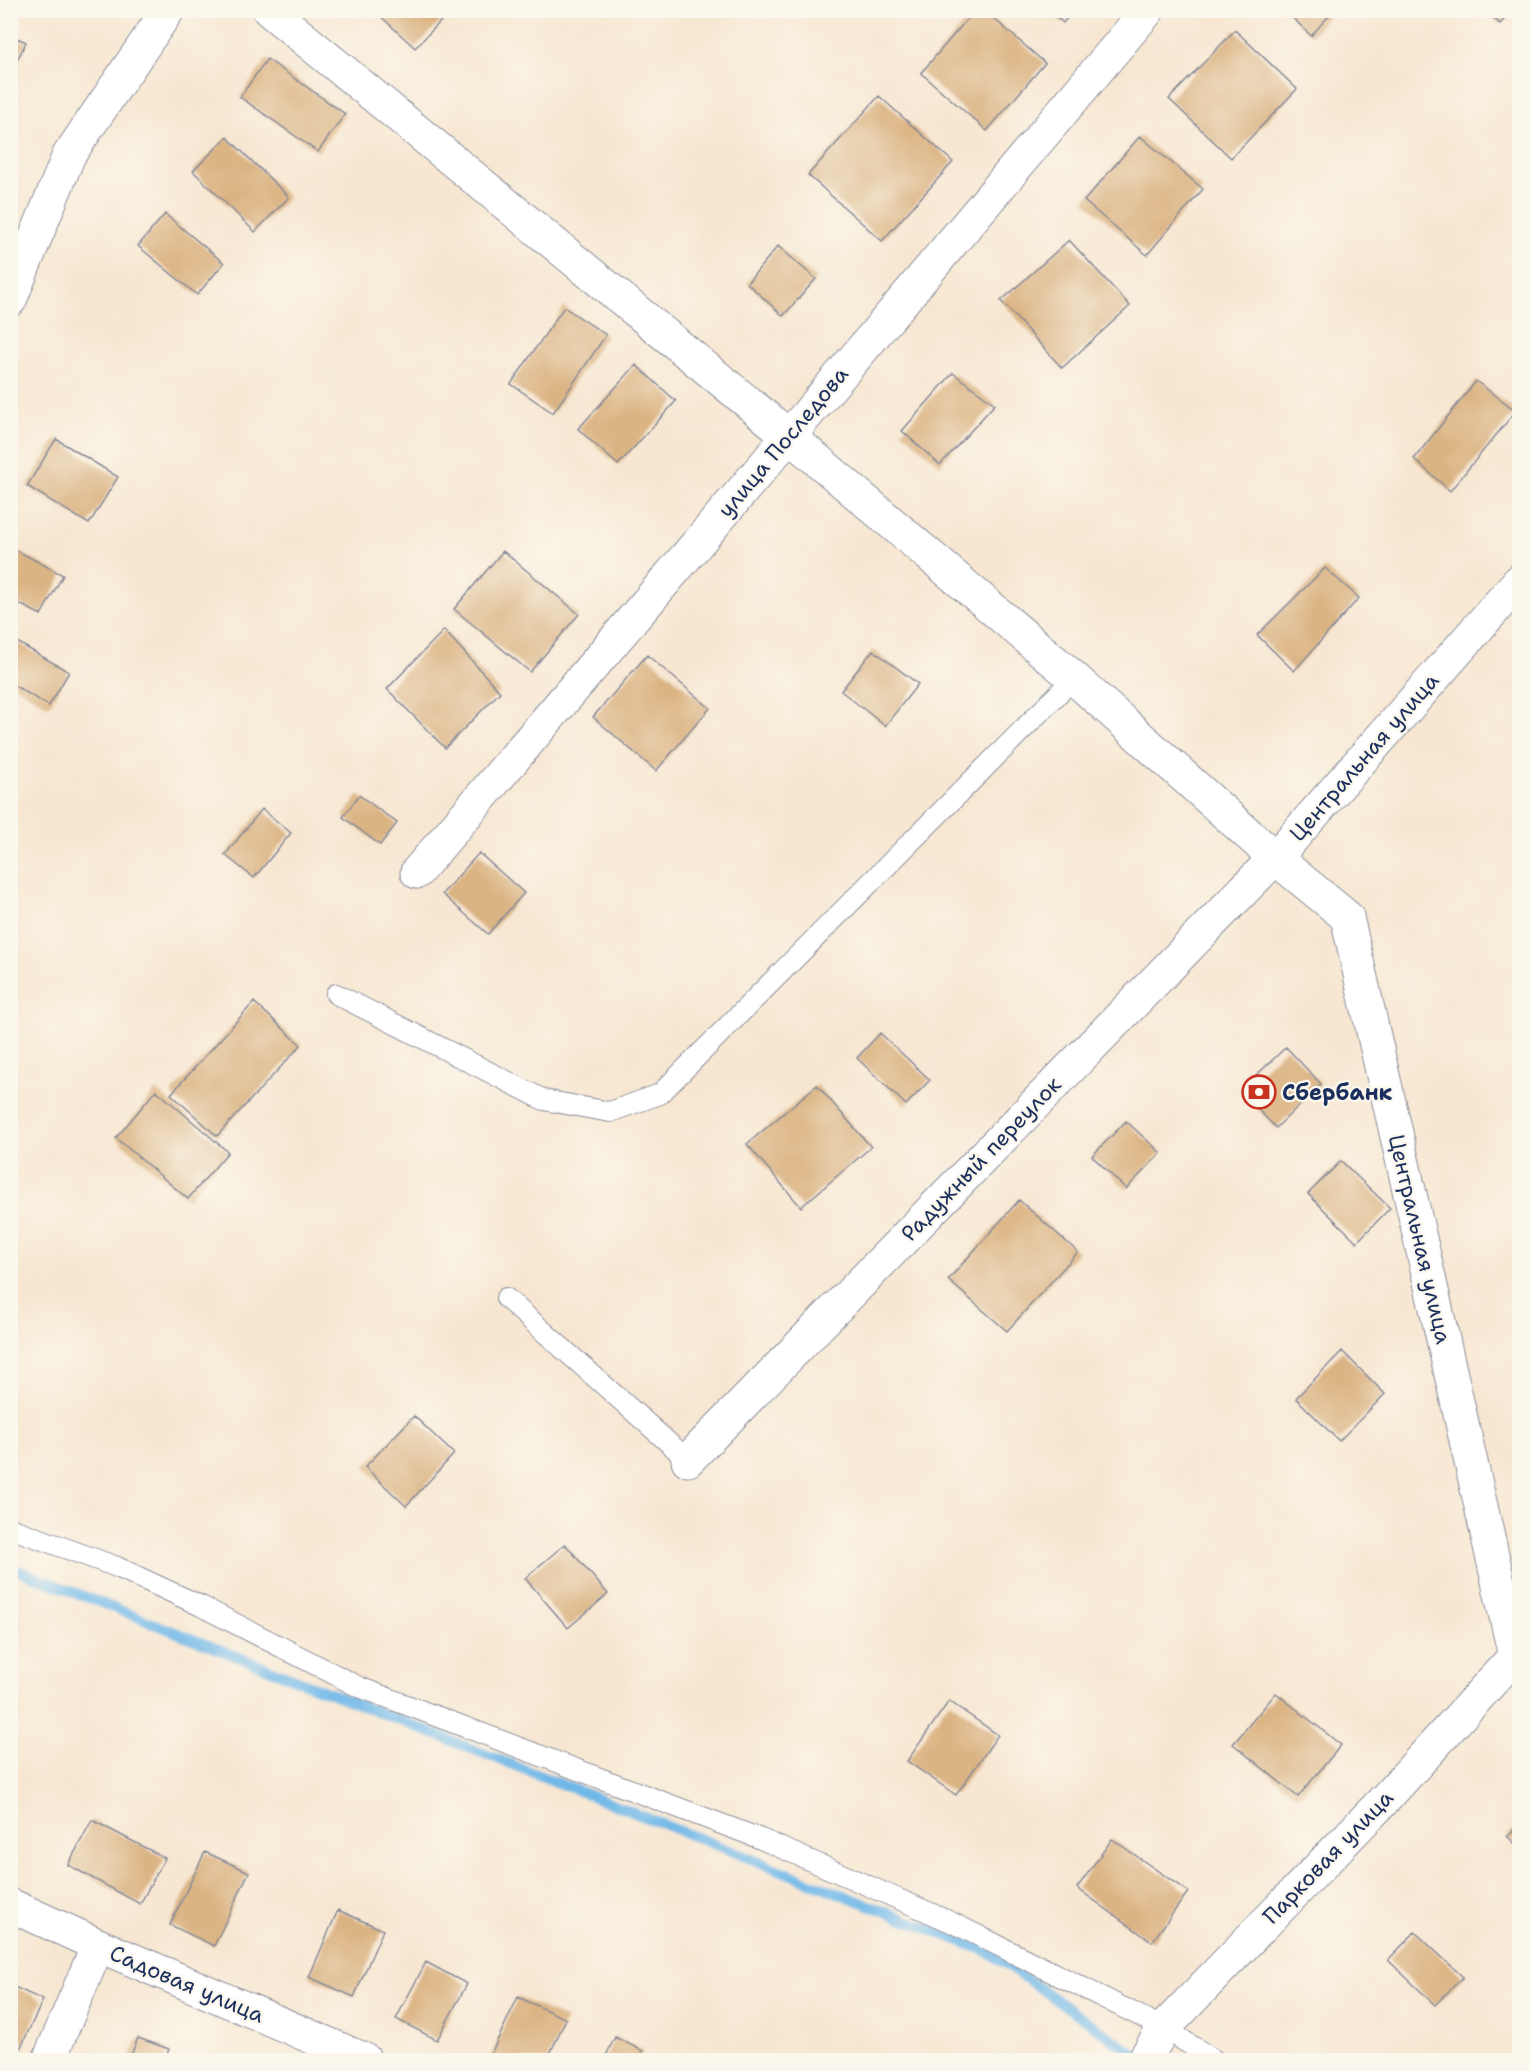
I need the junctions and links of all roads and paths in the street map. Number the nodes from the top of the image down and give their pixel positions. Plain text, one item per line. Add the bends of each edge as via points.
1 (168, 10) edge
2 (269, 10) edge
3 (1148, 10) edge
4 (10, 300) edge
5 (789, 436) junction
6 (1520, 580) edge
7 (1074, 678) junction
8 (1275, 858) junction
9 (417, 872) dead end
10 (336, 994) dead end
11 (507, 1298) dead end
12 (688, 1460) joint
13 (10, 1528) edge
14 (1517, 1658) edge
15 (10, 1905) edge
16 (98, 1945) junction
17 (1164, 2028) junction
18 (49, 2061) edge
19 (365, 2061) edge
20 (1144, 2061) edge
21 (1214, 2061) edge

1 - 4 street via 69,155
2 - 5 street
3 - 5 street, улица Последова
5 - 7 street
5 - 9 street, улица Последова
6 - 8 street, Центральная улица
7 - 8 street
7 - 10 lane via 660,1095 610,1112 544,1100
8 - 12 street, Радужный переулок
8 - 14 street, Центральная улица via 1347,917
11 - 12 lane
13 - 17 lane via 117,1567 359,1687 761,1839 951,1922
14 - 17 street, Парковая улица
15 - 16 street, Садовая улица
16 - 18 street
16 - 19 street, Садовая улица
17 - 20 street, Парковая улица
17 - 21 lane

